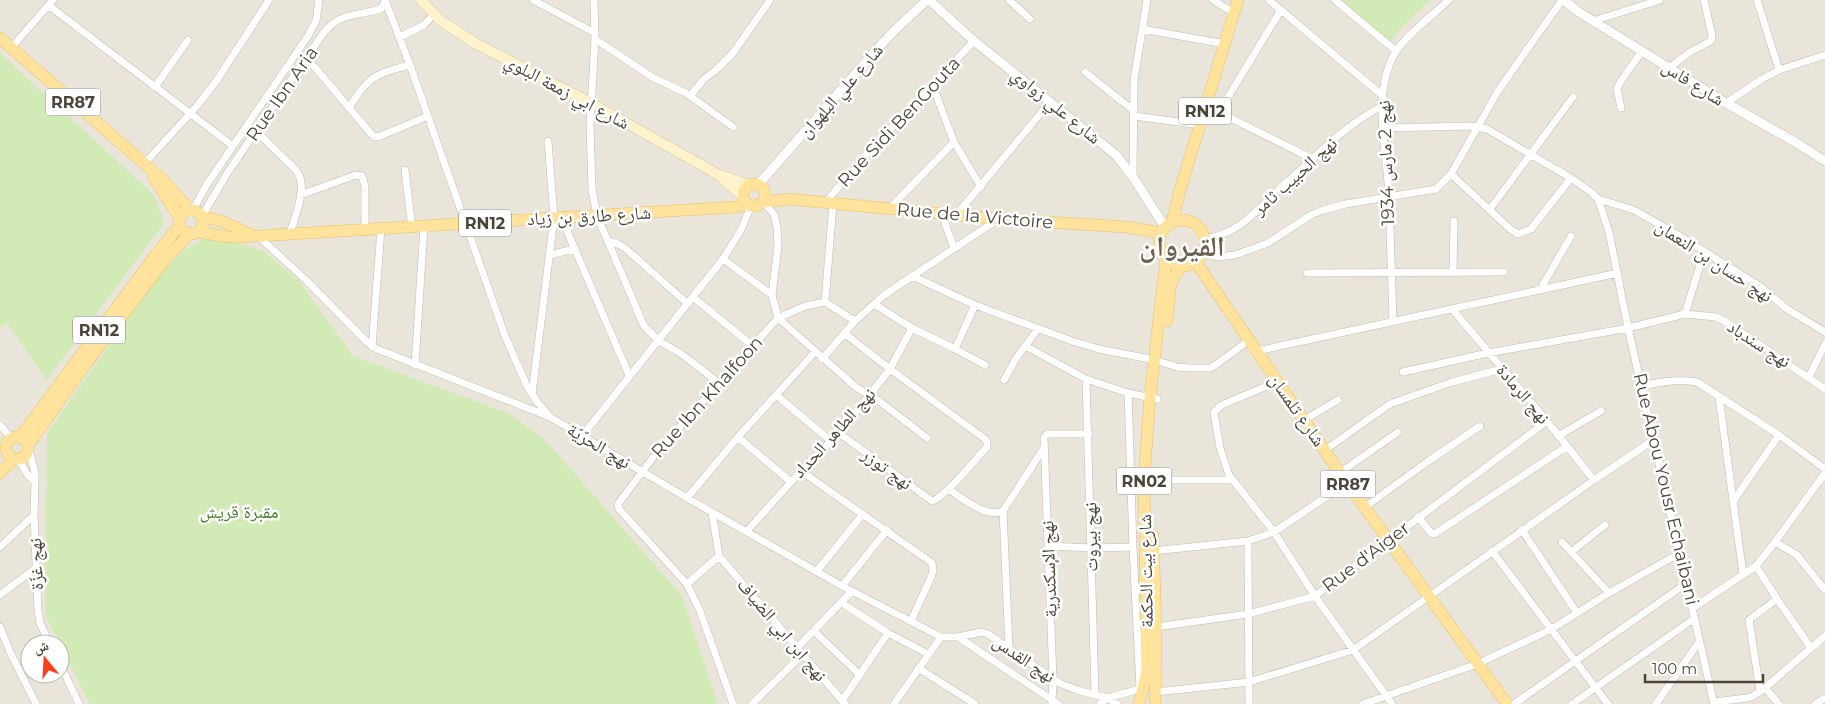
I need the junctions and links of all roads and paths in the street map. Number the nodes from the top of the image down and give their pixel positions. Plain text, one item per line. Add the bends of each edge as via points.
1 (268, 0) edge
2 (319, 0) edge
3 (421, 0) edge
4 (533, 0) edge
5 (594, 0) edge
6 (770, 0) edge
7 (928, 0) edge
8 (1009, 0) edge
9 (1147, 0) edge
10 (1213, 0) edge
11 (1238, 0) edge
12 (1269, 0) edge
13 (1335, 0) edge
14 (1449, 0) edge
15 (1563, 0) edge
16 (1660, 0) edge
17 (1704, 0) edge
18 (1756, 0) edge
19 (385, 1) edge
20 (51, 3) edge
21 (1281, 10) junction
22 (1234, 13) junction
23 (433, 15) junction
24 (1030, 19) dead end
25 (1593, 20) junction
26 (1142, 29) junction
27 (595, 36) junction
28 (400, 37) junction
29 (0, 38) edge
30 (188, 40) dead end
31 (974, 41) junction
32 (1225, 44) junction
33 (11, 48) junction
34 (1396, 51) junction
35 (1642, 51) junction
36 (1825, 55) edge
37 (307, 58) junction
38 (410, 66) junction
39 (1669, 68) junction
40 (1778, 70) junction
41 (1085, 72) dead end
42 (932, 84) junction
43 (155, 87) junction
44 (690, 96) junction
45 (1383, 96) junction
46 (1573, 97) dead end
47 (1050, 102) junction
48 (1726, 103) junction
49 (591, 104) junction
50 (1206, 106) junction
51 (1382, 106) junction
52 (349, 108) junction
53 (1621, 108) dead end
54 (1219, 112) junction
55 (189, 113) junction
56 (1134, 113) junction
57 (428, 116) junction
58 (1200, 125) junction
59 (733, 127) dead end
60 (1477, 127) junction
61 (1384, 128) junction
62 (256, 130) junction
63 (548, 142) dead end
64 (954, 142) junction
65 (233, 146) junction
66 (1531, 155) junction
67 (1313, 159) junction
68 (1825, 162) edge
69 (145, 165) junction
70 (405, 170) dead end
71 (719, 174) junction
72 (1450, 174) junction
73 (1133, 177) junction
74 (1572, 178) junction
75 (981, 187) junction
76 (760, 192) junction
77 (300, 195) junction
78 (1389, 196) junction
79 (1598, 199) junction
80 (745, 201) junction
81 (829, 203) junction
82 (889, 209) junction
83 (1490, 210) junction
84 (197, 213) junction
85 (942, 215) junction
86 (597, 216) junction
87 (956, 216) junction
88 (558, 218) junction
89 (998, 220) junction
90 (1454, 221) dead end
91 (180, 222) junction
92 (465, 224) junction
93 (418, 227) junction
94 (1166, 227) junction
95 (381, 229) junction
96 (364, 230) junction
97 (194, 232) junction
98 (290, 233) junction
99 (254, 235) junction
100 (1571, 236) dead end
101 (1204, 238) junction
102 (607, 241) junction
103 (954, 248) junction
104 (574, 249) junction
105 (1704, 252) junction
106 (550, 255) junction
107 (1199, 256) junction
108 (724, 259) junction
109 (1166, 259) junction
110 (1182, 265) junction
111 (1392, 272) junction
112 (1453, 272) junction
113 (1504, 272) dead end
114 (1307, 273) dead end
115 (1618, 273) junction
116 (912, 276) junction
117 (1540, 290) junction
118 (772, 294) junction
119 (694, 298) junction
120 (825, 302) junction
121 (688, 304) junction
122 (874, 304) junction
123 (975, 305) junction
124 (1452, 309) junction
125 (1684, 314) junction
126 (778, 318) junction
127 (855, 321) junction
128 (1393, 322) junction
129 (912, 328) junction
130 (1628, 328) junction
131 (1038, 329) junction
132 (1825, 332) edge
133 (844, 333) junction
134 (1249, 340) junction
135 (659, 341) junction
136 (1825, 344) edge
137 (752, 346) junction
138 (1025, 346) junction
139 (372, 347) junction
140 (955, 348) junction
141 (1257, 351) junction
142 (815, 352) junction
143 (1488, 353) junction
144 (822, 359) junction
145 (1158, 362) junction
146 (416, 365) junction
147 (985, 366) dead end
148 (890, 369) junction
149 (1502, 369) junction
150 (1403, 372) dead end
151 (629, 376) junction
152 (1809, 377) junction
153 (1086, 379) junction
154 (1004, 380) dead end
155 (1276, 382) junction
156 (719, 384) junction
157 (1642, 386) junction
158 (1825, 389) edge
159 (1128, 393) junction
160 (532, 395) junction
161 (776, 395) junction
162 (869, 395) junction
163 (1719, 397) junction
164 (1153, 398) junction
165 (1338, 400) dead end
166 (1601, 411) dead end
167 (550, 417) junction
168 (1304, 420) junction
169 (1546, 421) junction
170 (0, 425) edge
171 (1480, 426) dead end
172 (1398, 432) dead end
173 (838, 433) junction
174 (1089, 434) junction
175 (1779, 435) junction
176 (582, 436) junction
177 (1558, 436) junction
178 (738, 437) junction
179 (927, 438) dead end
180 (1655, 439) junction
181 (831, 441) junction
182 (22, 442) junction
183 (1566, 447) junction
184 (1044, 448) junction
185 (1325, 450) junction
186 (3, 453) edge
187 (16, 459) junction
188 (1825, 469) edge
189 (801, 471) junction
190 (642, 472) junction
191 (1341, 472) junction
192 (0, 473) edge
193 (1825, 473) edge
194 (1151, 480) junction
195 (1232, 480) junction
196 (1594, 480) junction
197 (35, 482) junction
198 (791, 482) junction
199 (1347, 483) junction
200 (948, 489) junction
201 (687, 498) junction
202 (1734, 500) junction
203 (1365, 507) junction
204 (1003, 511) junction
205 (712, 512) junction
206 (862, 514) junction
207 (34, 516) junction
208 (1418, 517) junction
209 (1604, 525) dead end
210 (887, 530) junction
211 (1522, 530) junction
212 (747, 531) junction
213 (1274, 532) junction
214 (1389, 539) junction
215 (1248, 541) junction
216 (1562, 542) dead end
217 (1776, 542) junction
218 (1048, 546) junction
219 (1132, 547) junction
220 (0, 548) edge
221 (1091, 548) junction
222 (1153, 551) junction
223 (1492, 551) junction
224 (1571, 552) junction
225 (1680, 554) junction
226 (719, 556) junction
227 (1756, 566) junction
228 (37, 567) junction
229 (817, 571) junction
230 (1743, 574) junction
231 (1687, 583) junction
232 (688, 584) junction
233 (842, 586) junction
234 (1825, 590) edge
235 (852, 591) junction
236 (1609, 593) junction
237 (0, 596) edge
238 (1315, 596) junction
239 (1430, 596) junction
240 (1777, 599) junction
241 (842, 603) junction
242 (1693, 608) junction
243 (1577, 613) junction
244 (1248, 614) junction
245 (1695, 618) junction
246 (911, 621) junction
247 (0, 627) edge
248 (1156, 627) junction
249 (1550, 630) junction
250 (814, 631) junction
251 (888, 633) junction
252 (45, 634) edge
253 (1825, 636) edge
254 (941, 637) junction
255 (958, 637) junction
256 (1699, 642) junction
257 (1009, 647) junction
258 (1811, 648) junction
259 (1353, 650) junction
260 (800, 651) junction
261 (928, 654) junction
262 (1576, 660) junction
263 (1477, 664) junction
264 (918, 668) junction
265 (860, 675) junction
266 (1053, 680) junction
267 (1249, 682) junction
268 (70, 684) edge
269 (1596, 687) junction
270 (1762, 689) junction
271 (1095, 694) junction
272 (1386, 696) junction
273 (1140, 697) edge
274 (1108, 698) junction
275 (1155, 698) edge
276 (1825, 698) edge
277 (843, 702) edge
278 (1054, 703) edge
279 (1714, 703) edge
280 (36, 704) edge
281 (79, 704) edge
282 (733, 704) edge
283 (752, 704) edge
284 (894, 704) edge
285 (976, 704) edge
286 (1100, 704) edge
287 (1117, 704) edge
288 (1249, 704) edge
289 (1363, 704) edge
290 (1392, 704) edge
291 (1506, 704) edge
292 (1514, 704) edge
293 (1572, 704) edge
294 (1608, 704) edge
295 (1656, 704) edge
296 (1779, 704) edge
297 (1815, 704) edge
298 (1822, 704) edge

1 - 55 street via 218,80
2 - 65 street, Rue Ibn Aria via 316,21 308,36
3 - 23 main road, شارع ابي زمعة البلوي
4 - 27 street
5 - 27 street
6 - 44 street via 733,53 704,78
7 - 31 street, شارع علي زواوي
7 - 76 street, شارع علي البلهوان via 877,49
8 - 24 street
9 - 26 street
10 - 22 street
11 - 22 main road, RN12
12 - 21 street
13 - 34 street
14 - 34 street, نهج 2 مارس 1934
15 - 25 street, شارع فاس
15 - 60 street via 1498,91
16 - 25 street
17 - 39 street via 1711,41
18 - 40 street
19 - 28 street
19 - 37 street, Rue Ibn Aria via 377,10 338,18
20 - 33 street
20 - 43 street
21 - 45 street
21 - 54 street
22 - 32 main road, RN12
23 - 28 street via 424,25
23 - 49 main road, شارع ابي زمعة البلوي via 474,43
25 - 35 street, شارع فاس
26 - 32 street
26 - 56 street via 1136,64
27 - 44 street via 652,77
27 - 49 street
28 - 38 street
29 - 33 main road, RR87
30 - 43 street
31 - 42 street, Rue Sidi BenGouta
31 - 47 street, شارع علي زواوي
32 - 50 main road, RN12
33 - 69 main road, RR87
34 - 45 street, نهج 2 مارس 1934 via 1389,66
35 - 39 street, شارع فاس
35 - 53 street via 1618,89
36 - 40 street
37 - 52 street
37 - 62 street, Rue Ibn Aria
38 - 52 street via 375,76
38 - 57 street
39 - 48 street, شارع فاس
40 - 48 street
41 - 56 street
42 - 64 street
42 - 81 street, Rue Sidi BenGouta via 865,156
43 - 55 street
44 - 59 street
45 - 51 street, نهج 2 مارس 1934
46 - 66 street
47 - 73 street, شارع علي زواوي via 1113,152
47 - 75 street
48 - 68 street, شارع فاس
49 - 71 main road, شارع ابي زمعة البلوي
49 - 86 street via 592,189
50 - 54 street
50 - 58 main road, RN12
51 - 61 street, نهج 2 مارس 1934
51 - 67 street, نهج الحبيب ثامر via 1348,128
52 - 57 street via 375,137
54 - 67 street
55 - 65 street
55 - 69 street
56 - 58 street
56 - 73 street
57 - 92 street
58 - 94 main road, RN12
60 - 61 street, نهج حسان بن النعمان
60 - 66 street, نهج حسان بن النعمان via 1488,129
60 - 72 street
61 - 78 street, نهج 2 مارس 1934
62 - 77 street via 299,173 302,182
62 - 84 street, Rue Ibn Aria
63 - 88 street
64 - 75 street
64 - 82 street
65 - 84 street, Rue Ibn Aria via 208,184
66 - 74 street, نهج حسان بن النعمان
66 - 83 street
67 - 101 street, نهج الحبيب ثامر via 1247,219 1221,235
69 - 84 main road, RR87
69 - 91 main road, RR87
70 - 93 street
71 - 76 main road, شارع ابي زمعة البلوي
71 - 80 main road, شارع ابي زمعة البلوي
72 - 78 street via 1436,189
72 - 83 street
73 - 94 street, شارع علي زواوي
74 - 79 street, نهج حسان بن النعمان
74 - 83 street via 1527,232 1514,232
75 - 87 street
76 - 80 main road, Rue de la Victoire via 758,206
76 - 80 main road via 744,189
76 - 81 main road, Rue de la Victoire via 774,201 788,199
76 - 118 street via 774,214 778,235
77 - 96 street via 356,175 362,176 365,186
77 - 98 street
78 - 107 street via 1323,210 1253,250 1225,257
78 - 111 street, نهج 2 مارس 1934
79 - 105 street, نهج حسان بن النعمان via 1634,210
79 - 115 street
80 - 86 main road, شارع طارق بن زياد / RN12 via 736,208
80 - 108 street via 741,230
81 - 82 main road, Rue de la Victoire
81 - 120 street
82 - 85 main road, Rue de la Victoire
84 - 91 main road via 182,214
84 - 97 main road via 202,226
84 - 99 main road, شارع طارق بن زياد / RN12
85 - 87 main road, Rue de la Victoire
85 - 103 street
86 - 88 main road, شارع طارق بن زياد / RN12
86 - 102 street
87 - 89 main road, Rue de la Victoire
88 - 92 main road, شارع طارق بن زياد / RN12
88 - 104 street
88 - 106 street
89 - 94 main road, Rue de la Victoire
89 - 103 street
90 - 112 street
91 - 97 main road, RR87 via 185,232
91 - 182 main road, RN12
92 - 93 main road, شارع طارق بن زياد / RN12
92 - 160 street via 506,336
93 - 95 main road, شارع طارق بن زياد / RN12
93 - 146 street
94 - 101 main road via 1186,220 1202,232
94 - 109 main road via 1159,247
95 - 96 main road, شارع طارق بن زياد / RN12
95 - 139 street
96 - 98 main road, شارع طارق بن زياد / RN12
97 - 99 main road, شارع طارق بن زياد / RN12 via 229,237
97 - 182 main road, RN12 via 164,261
98 - 99 main road, شارع طارق بن زياد / RN12
99 - 139 street, نهج الحرّيّة via 306,280
100 - 117 street
101 - 107 main road
102 - 121 street via 625,248
102 - 135 street via 639,318
103 - 116 street
104 - 106 street
104 - 151 street
105 - 125 street
105 - 132 street, نهج حسان بن النعمان
106 - 160 street
107 - 110 main road
107 - 134 main road, شارع تلمسان / RR87
108 - 118 street
108 - 119 street
109 - 110 main road
109 - 145 main road, شارع بيت الحكمة / RN02
110 - 145 main road, شارع بيت الحكمة / RN02 via 1171,282
111 - 112 street
111 - 114 street
111 - 128 street, نهج 2 مارس 1934
112 - 113 street
115 - 117 street
115 - 130 street, Rue Abou Yousr Echaibani
116 - 122 street
116 - 123 street
117 - 124 street
118 - 126 street
119 - 121 street
119 - 137 street
120 - 126 street via 804,306
120 - 127 street
121 - 135 street
122 - 127 street
122 - 129 street
123 - 131 street
123 - 140 street
124 - 128 street
124 - 143 street, نهج الرمادة
125 - 130 street, نهج سندباد
125 - 152 street, نهج سندباد via 1726,322
126 - 137 street, Rue Ibn Khalfoon
126 - 142 street
127 - 133 street
128 - 141 street
129 - 140 street
129 - 148 street, نهج الطاهر الحداد
130 - 143 street, نهج سندباد
130 - 157 street, Rue Abou Yousr Echaibani
131 - 138 street
131 - 145 street via 1099,349
133 - 144 street
133 - 148 street
134 - 141 main road, شارع تلمسان / RR87
134 - 145 street via 1210,368
135 - 151 street
135 - 156 street
136 - 152 street
137 - 156 street, Rue Ibn Khalfoon
138 - 153 street
138 - 154 street
139 - 146 street, نهج الحرّيّة
140 - 147 street
141 - 155 main road, شارع تلمسان / RR87
142 - 144 street
142 - 161 street
143 - 149 street, نهج الرمادة
143 - 150 street, نهج سندباد
144 - 162 street
145 - 164 main road, شارع بيت الحكمة / RN02
146 - 167 street, نهج الحرّيّة
148 - 162 street, نهج الطاهر الحداد
148 - 200 street via 987,442 987,447
149 - 169 street, نهج الرمادة
149 - 185 street via 1452,382 1390,404
151 - 176 street
152 - 158 street, نهج سندباد
153 - 159 street
153 - 174 street, نهج بيروت
155 - 168 main road, شارع تلمسان / RR87
155 - 195 street via 1224,404 1214,413 1220,448
156 - 190 street, Rue Ibn Khalfoon
157 - 163 street via 1665,381 1698,382
157 - 180 street, Rue Abou Yousr Echaibani
159 - 164 street
159 - 219 street
160 - 167 street
161 - 178 street
161 - 181 street
162 - 173 street, نهج الطاهر الحداد
162 - 179 street
163 - 175 street
163 - 202 street
164 - 194 main road, شارع بيت الحكمة / RN02
164 - 273 main road, شارع بيت الحكمة / RN02 via 1144,479 1147,672
165 - 168 street
166 - 177 street
167 - 176 street, نهج الحرّيّة
168 - 185 main road, شارع تلمسان / RR87
169 - 177 street, نهج الرمادة
169 - 208 street, Rue d'Aiger
170 - 182 street
171 - 203 street
172 - 191 street
173 - 181 street, نهج الطاهر الحداد
173 - 200 street, نهج توزر via 929,500 937,500
174 - 184 street, نهج الإسكندرية via 1047,434 1044,436
174 - 221 street, نهج بيروت
175 - 188 street
175 - 202 street
176 - 190 street, نهج الحرّيّة
177 - 183 street, نهج الرمادة
178 - 198 street
178 - 201 street
180 - 196 street
180 - 225 street, Rue Abou Yousr Echaibani
181 - 189 street, نهج الطاهر الحداد
182 - 186 main road, RN12 via 8,441
182 - 187 main road, RN12 via 26,455
182 - 197 street, نهج غزّة via 36,473
183 - 196 street, نهج الرمادة
183 - 208 street via 1436,533 1432,534
184 - 204 street
184 - 218 street, نهج الإسكندرية
185 - 191 main road, شارع تلمسان / RR87
186 - 187 main road, RN12
187 - 192 main road, RN12
187 - 197 street
189 - 198 street, نهج الطاهر الحداد
189 - 206 street
190 - 201 street, نهج الحرّيّة
190 - 232 street, Rue Ibn Khalfoon via 617,505
191 - 199 main road, شارع تلمسان / RR87
193 - 217 street
194 - 195 street
194 - 222 main road, شارع بيت الحكمة / RN02
195 - 213 street
196 - 211 street
197 - 207 street, نهج غزّة
198 - 212 street, نهج الطاهر الحداد
199 - 203 main road, شارع تلمسان / RR87
199 - 213 street
200 - 204 street via 988,512
201 - 205 street, نهج الحرّيّة
202 - 230 street
203 - 214 main road, شارع تلمسان / RR87
204 - 257 street
205 - 212 street, نهج الحرّيّة
205 - 226 street
206 - 210 street
206 - 229 street
207 - 220 street
207 - 228 street, نهج غزّة
208 - 214 street, Rue d'Aiger
209 - 224 street
210 - 233 street
210 - 246 street via 933,566 932,576
211 - 223 street
211 - 243 street
212 - 229 street, نهج الحرّيّة
213 - 215 street
213 - 238 street
214 - 238 street, Rue d'Aiger
214 - 239 main road, شارع تلمسان / RR87
215 - 222 street
215 - 244 street
216 - 224 street
217 - 227 street
217 - 234 street via 1797,555
218 - 221 street
218 - 266 street, نهج الإسكندرية
219 - 221 street
219 - 273 street
221 - 271 street, نهج بيروت
222 - 248 main road, شارع بيت الحكمة / RN02
223 - 239 street
223 - 249 street
224 - 236 street
225 - 231 street, Rue Abou Yousr Echaibani
225 - 236 street
226 - 232 street
226 - 260 street, نهج ابن ابي الضياف
227 - 230 street
227 - 240 street
228 - 237 street
228 - 252 street, نهج غزّة via 38,612
229 - 233 street, نهج الحرّيّة
230 - 242 street
231 - 242 street, Rue Abou Yousr Echaibani
231 - 262 street
232 - 282 street
233 - 235 street, نهج الحرّيّة
235 - 241 street
235 - 246 street, نهج الحرّيّة
236 - 243 street
238 - 244 street, Rue d'Aiger
238 - 259 street
239 - 259 street
239 - 263 main road, شارع تلمسان / RR87
240 - 258 street
240 - 270 street via 1749,620
241 - 250 street
241 - 251 street
242 - 245 street, Rue Abou Yousr Echaibani
243 - 249 street
244 - 248 street, Rue d'Aiger
244 - 267 street
245 - 256 street, Rue Abou Yousr Echaibani
245 - 269 street
246 - 254 street, نهج الحرّيّة
247 - 280 street
248 - 275 main road, شارع بيت الحكمة / RN02
249 - 262 street
249 - 263 street
250 - 260 street
250 - 265 street
251 - 261 street
251 - 265 street
253 - 258 street
254 - 255 street, نهج الحرّيّة
254 - 261 street
255 - 257 street, نهج القدس via 982,632
255 - 278 street, نهج القدس
256 - 279 street, Rue Abou Yousr Echaibani
256 - 295 street
257 - 266 street, نهج القدس
258 - 270 street
259 - 267 street
259 - 272 street
260 - 277 street, نهج ابن ابي الضياف
260 - 283 street
261 - 264 street
262 - 269 street
262 - 292 street
263 - 272 street
263 - 291 main road, شارع تلمسان / RR87
264 - 284 street
264 - 285 street
265 - 277 street
266 - 271 street, نهج القدس via 1066,687
266 - 278 street, نهج الإسكندرية
267 - 275 street
267 - 288 street
268 - 281 street
269 - 293 street
269 - 294 street
270 - 279 street via 1747,698
270 - 296 street
271 - 274 street, نهج القدس
272 - 289 street
272 - 290 street
273 - 274 street
274 - 286 street
274 - 287 street, نهج القدس
276 - 297 street
276 - 298 street

